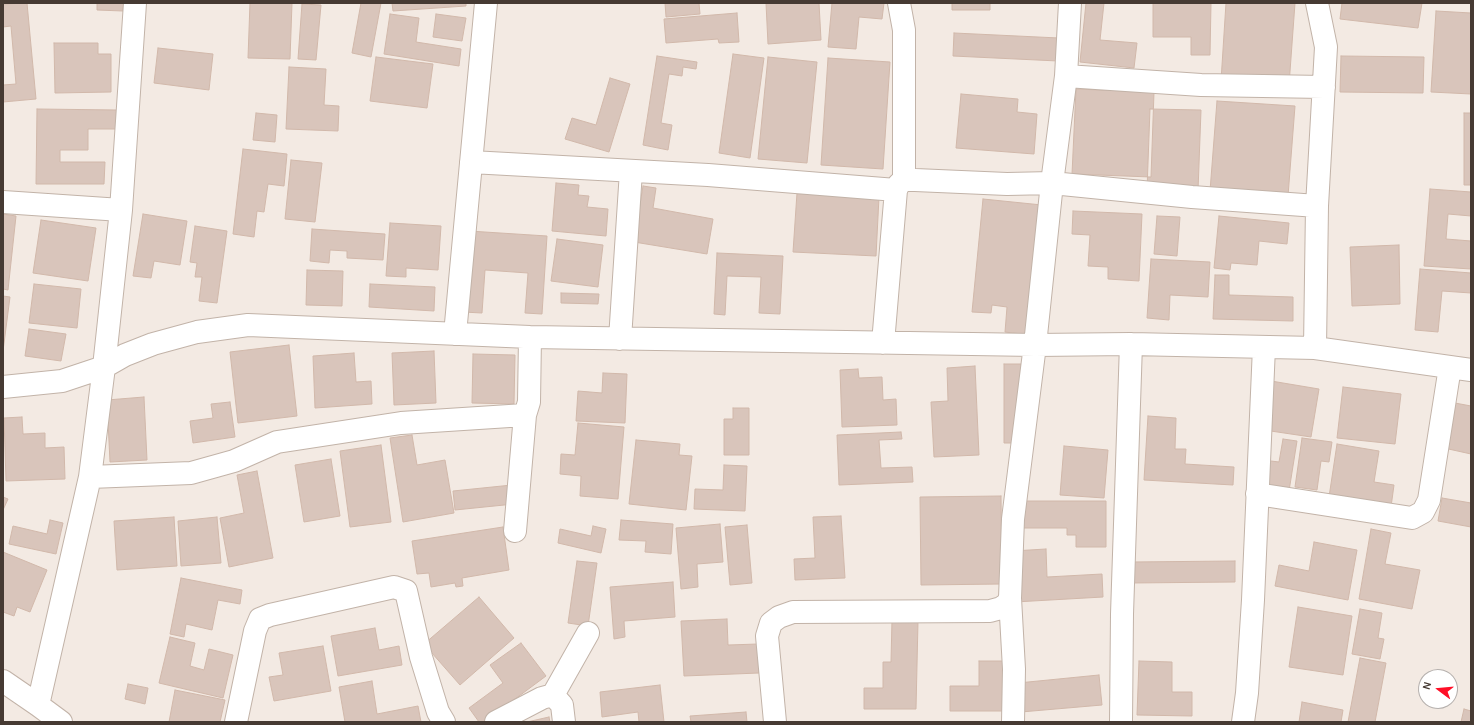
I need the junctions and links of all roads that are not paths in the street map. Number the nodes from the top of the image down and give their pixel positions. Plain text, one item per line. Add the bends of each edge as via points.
1 (135, 3) edge
2 (486, 3) edge
3 (899, 3) edge
4 (1070, 3) edge
5 (1317, 3) edge
6 (1066, 76) junction
7 (1324, 87) junction
8 (471, 162) junction
9 (631, 170) junction
10 (1052, 183) junction
11 (900, 185) junction
12 (3, 202) edge
13 (1317, 206) junction
14 (121, 210) junction
15 (455, 334) junction
16 (530, 337) junction
17 (620, 338) junction
18 (883, 343) junction
19 (1131, 344) junction
20 (1035, 345) junction
21 (1264, 347) junction
22 (1315, 348) junction
23 (1450, 366) junction
24 (104, 367) junction
25 (1471, 370) edge
26 (3, 387) edge
27 (525, 414) junction
28 (90, 477) junction
29 (1257, 494) junction
30 (515, 531) dead end
31 (1010, 598) junction
32 (588, 633) dead end
33 (3, 681) edge
34 (554, 695) junction
35 (38, 705) junction
36 (61, 722) edge
37 (236, 722) edge
38 (444, 722) edge
39 (496, 722) edge
40 (564, 722) edge
41 (775, 722) edge
42 (1013, 722) edge
43 (1121, 722) edge
44 (1243, 722) edge

1 - 14 street
2 - 8 street
3 - 11 street via 904,30
4 - 6 street
5 - 7 street via 1326,47
6 - 7 street via 1201,85
6 - 10 street
7 - 13 street
8 - 9 street
8 - 15 street
9 - 11 street
9 - 17 street
10 - 11 street
10 - 13 street
10 - 20 street
11 - 18 street
12 - 14 street
13 - 22 street
14 - 24 street
15 - 16 street
15 - 24 street via 248,325 197,332 153,344
16 - 17 street
16 - 27 street via 529,402
17 - 18 street
18 - 20 street
19 - 20 street
19 - 21 street
19 - 43 street
20 - 31 street via 1014,520
21 - 22 street
21 - 29 street
22 - 23 street
23 - 25 street
23 - 29 street via 1429,500 1423,512 1412,518
24 - 26 street via 62,381
24 - 28 street
27 - 28 street via 401,423 277,442 234,461 190,473
27 - 30 street
28 - 35 street
29 - 44 street via 1253,600
31 - 41 street via 1001,608 990,611 793,612 779,617 771,623 767,636
31 - 42 street via 1014,669
32 - 34 street
33 - 35 street
34 - 39 street via 542,698
34 - 40 street via 562,704
35 - 36 street
37 - 38 street via 260,618 394,587 406,591 421,658 438,712

